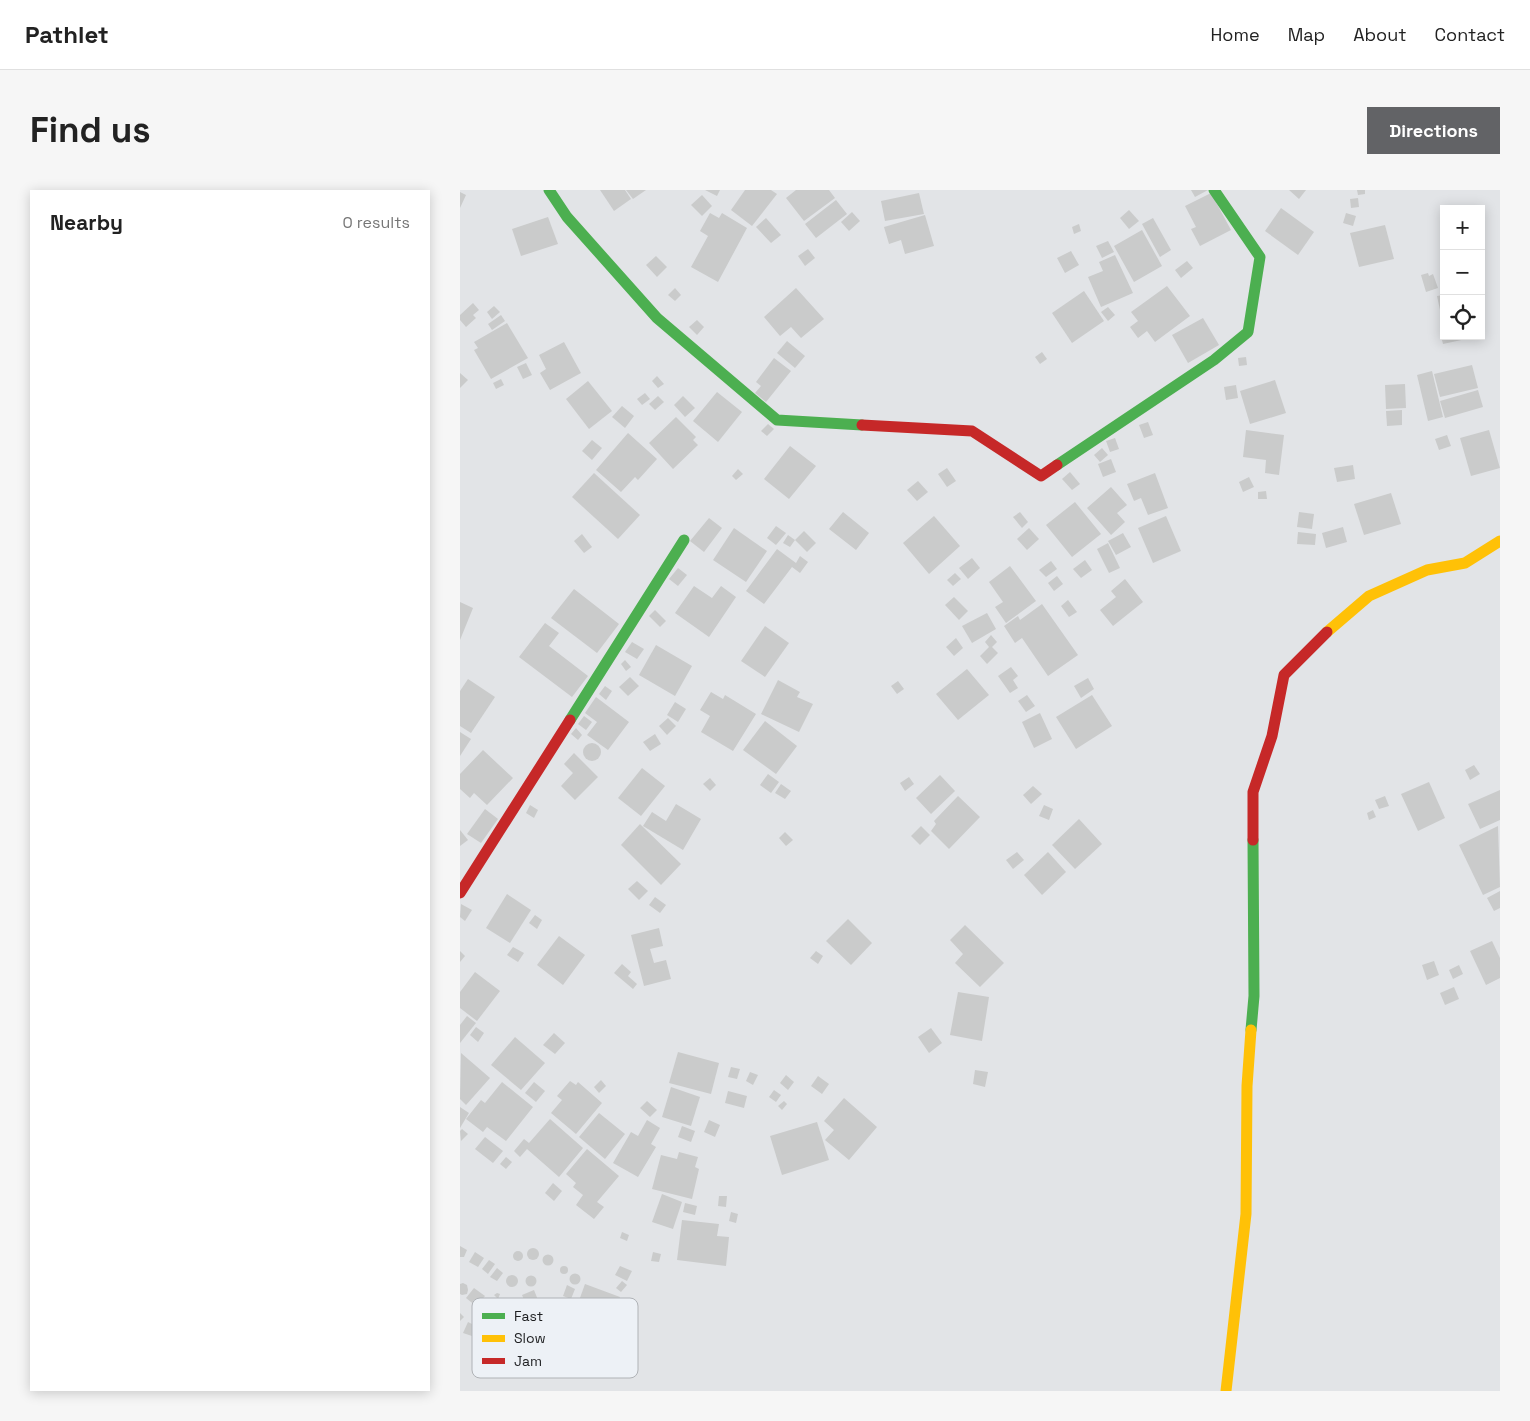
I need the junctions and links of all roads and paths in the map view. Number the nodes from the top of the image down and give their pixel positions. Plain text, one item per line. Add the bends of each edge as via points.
1 (549, 190) edge
2 (1214, 190) edge
3 (684, 540) dead end
4 (1500, 541) edge
5 (460, 893) edge
6 (1226, 1391) edge

1 - 2 street via 568,217 657,318 777,420 972,431 1041,476 1214,360 1248,332 1260,257
3 - 5 street
4 - 6 street via 1465,564 1427,570 1369,596 1284,675 1272,736 1253,792 1254,996 1247,1086 1246,1214

